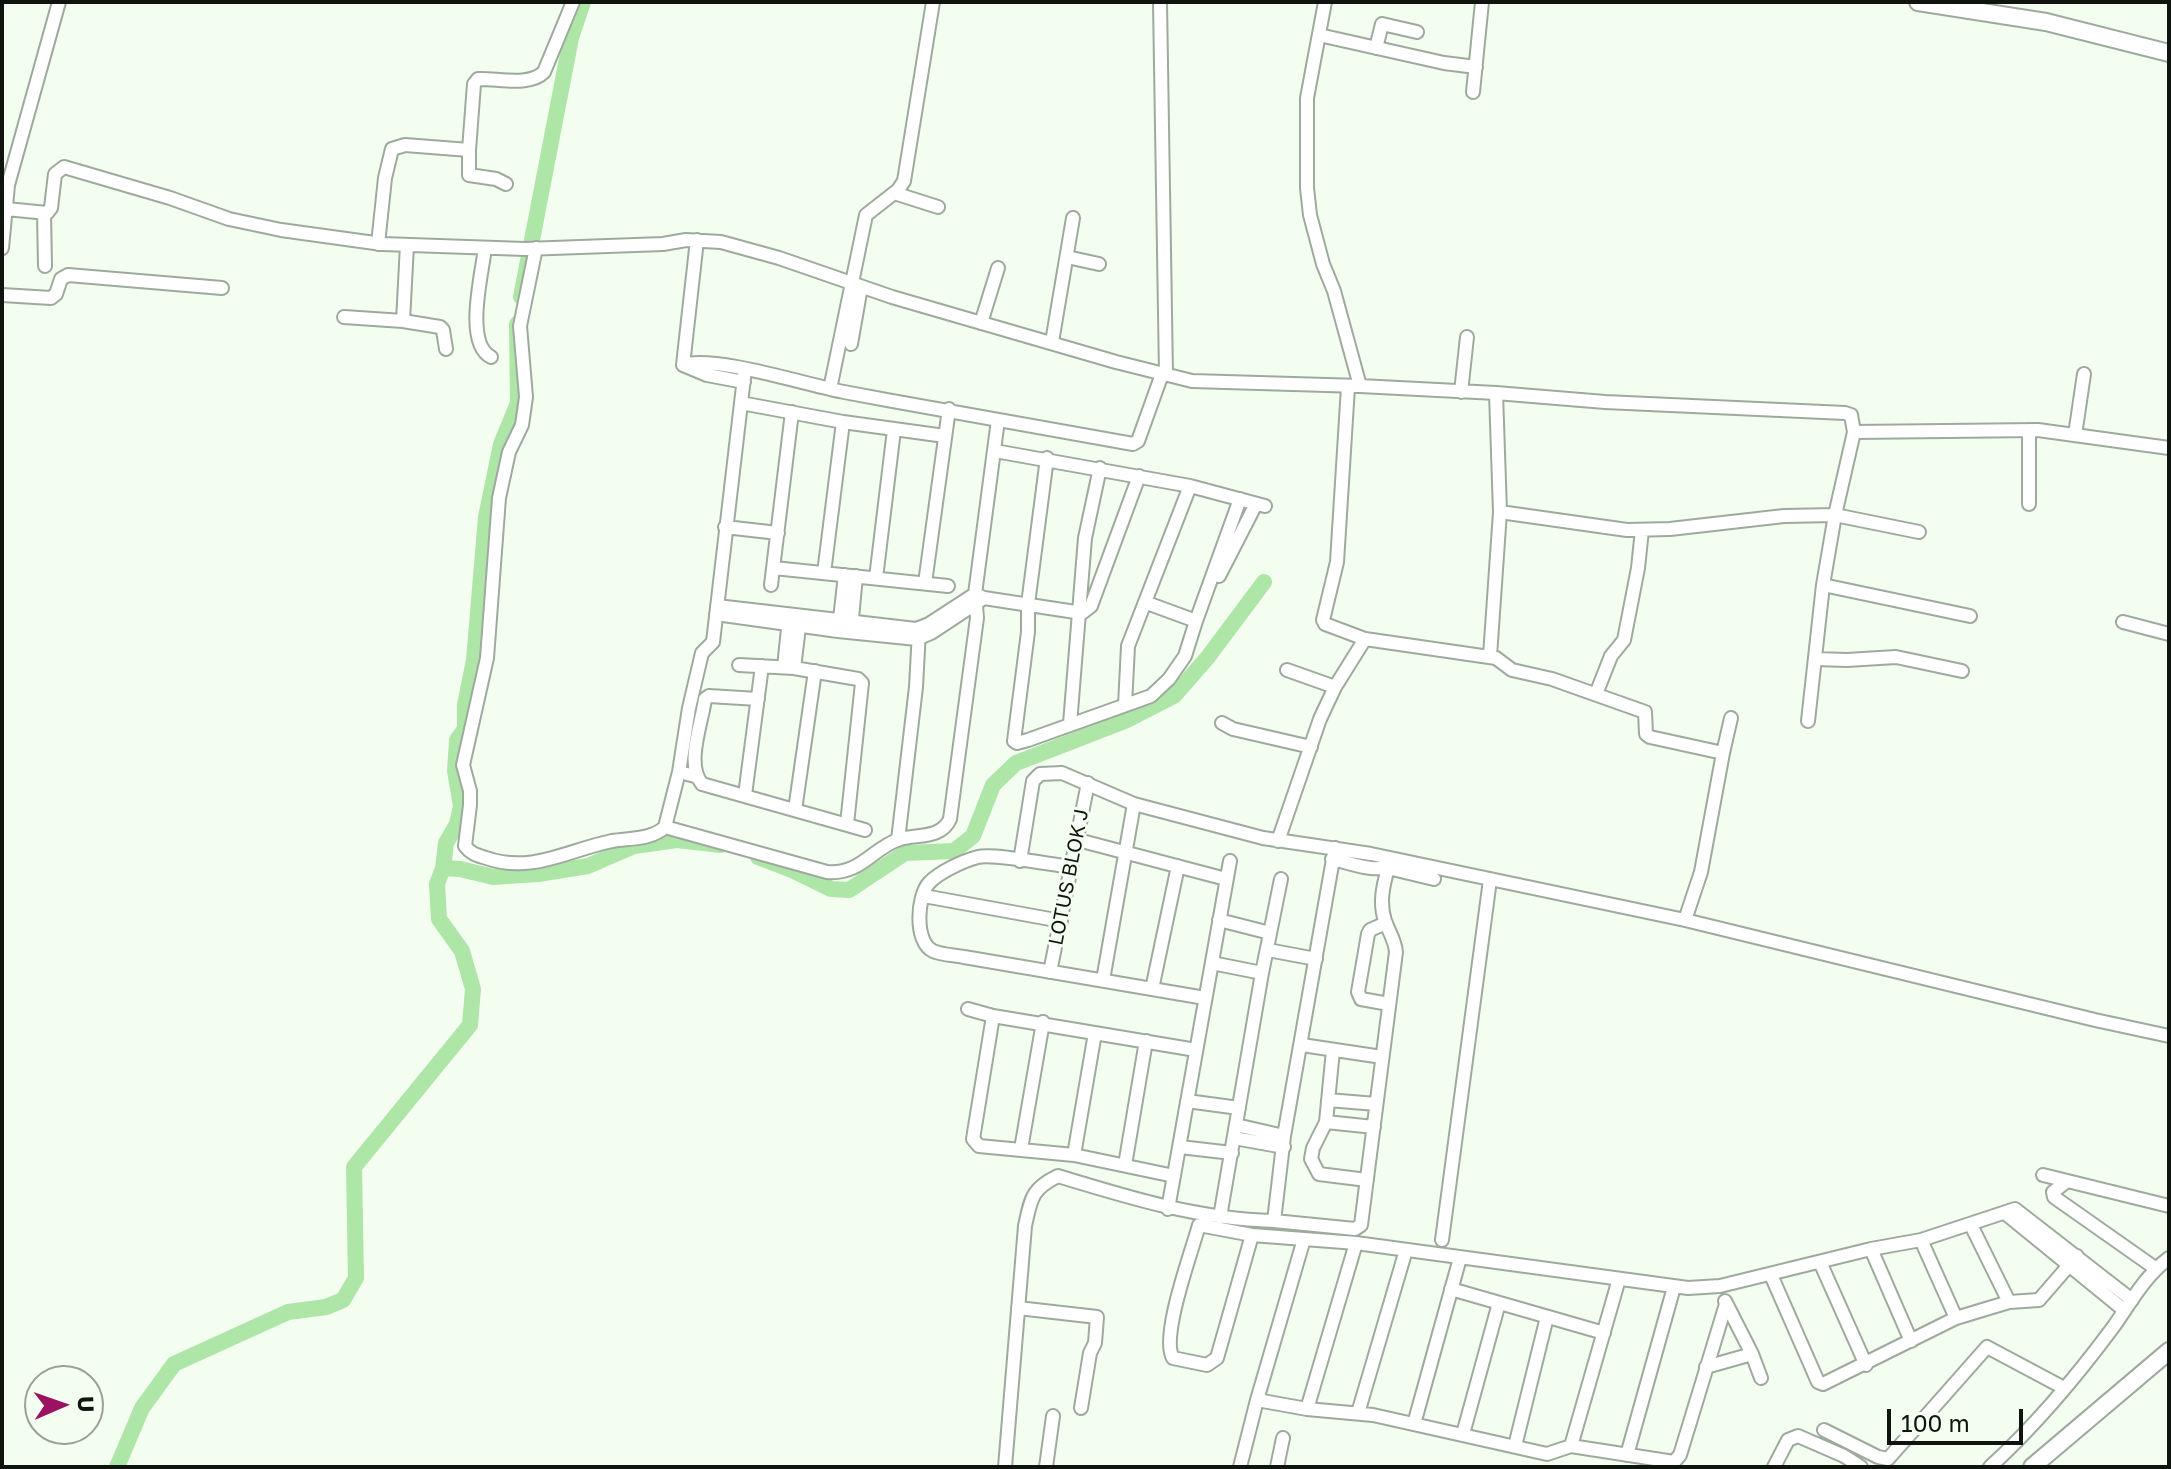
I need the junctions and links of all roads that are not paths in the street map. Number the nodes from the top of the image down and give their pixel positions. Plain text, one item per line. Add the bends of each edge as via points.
1 (59, 2) edge
2 (573, 2) edge
3 (933, 2) edge
4 (1160, 2) edge
5 (1325, 2) edge
6 (1482, 2) edge
7 (1918, 2) edge
8 (1417, 32) dead end
9 (1319, 35) junction
10 (1376, 48) junction
11 (2169, 53) edge
12 (1468, 66) junction
13 (1473, 92) dead end
14 (469, 150) junction
15 (506, 184) dead end
16 (894, 193) junction
17 (938, 207) dead end
18 (6, 209) junction
19 (44, 213) junction
20 (1073, 218) dead end
21 (697, 240) junction
22 (378, 244) junction
23 (407, 245) junction
24 (2, 248) edge
25 (485, 248) junction
26 (530, 249) junction
27 (1067, 257) junction
28 (1099, 264) dead end
29 (45, 266) dead end
30 (998, 268) dead end
31 (856, 285) junction
32 (222, 288) dead end
33 (2, 295) edge
34 (344, 317) dead end
35 (403, 321) junction
36 (981, 323) junction
37 (1467, 337) dead end
38 (1052, 342) junction
39 (851, 344) dead end
40 (446, 349) dead end
41 (491, 357) dead end
42 (1164, 374) junction
43 (2084, 374) dead end
44 (744, 376) junction
45 (1354, 386) junction
46 (830, 389) junction
47 (1461, 392) junction
48 (1496, 393) junction
49 (741, 403) junction
50 (949, 409) junction
51 (792, 412) junction
52 (998, 420) junction
53 (843, 422) junction
54 (894, 430) junction
55 (2029, 430) junction
56 (1854, 432) junction
57 (2075, 435) junction
58 (945, 436) junction
59 (2169, 448) edge
60 (995, 451) junction
61 (1047, 458) junction
62 (1100, 468) junction
63 (1139, 476) junction
64 (1190, 486) junction
65 (1240, 499) junction
66 (2029, 504) dead end
67 (1500, 512) junction
68 (1835, 515) junction
69 (725, 527) junction
70 (1642, 530) junction
71 (1919, 532) dead end
72 (778, 533) junction
73 (774, 568) junction
74 (824, 573) junction
75 (850, 576) junction
76 (876, 578) junction
77 (925, 583) junction
78 (771, 585) dead end
79 (1823, 585) junction
80 (948, 586) dead end
81 (1207, 592) junction
82 (978, 599) junction
83 (1147, 603) junction
84 (1028, 604) junction
85 (716, 610) junction
86 (1079, 612) junction
87 (1970, 616) dead end
88 (794, 620) junction
89 (1196, 621) junction
90 (2123, 622) dead end
91 (845, 627) junction
92 (919, 633) junction
93 (2169, 634) edge
94 (1365, 639) junction
95 (1497, 659) junction
96 (1815, 659) junction
97 (739, 665) dead end
98 (762, 666) junction
99 (789, 667) junction
100 (1287, 670) dead end
101 (815, 671) junction
102 (1962, 671) dead end
103 (1338, 682) junction
104 (1596, 694) junction
105 (758, 699) junction
106 (1125, 705) junction
107 (1731, 718) dead end
108 (1808, 721) dead end
109 (1222, 723) dead end
110 (1070, 724) junction
111 (1311, 747) junction
112 (1723, 753) junction
113 (679, 772) junction
114 (695, 776) junction
115 (1088, 783) junction
116 (745, 795) junction
117 (1134, 804) junction
118 (795, 810) junction
119 (847, 824) junction
120 (665, 827) junction
121 (865, 830) dead end
122 (898, 840) junction
123 (1078, 840) junction
124 (1285, 842) junction
125 (1125, 852) junction
126 (1333, 852) junction
127 (1020, 861) junction
128 (1230, 861) dead end
129 (1393, 864) junction
130 (1178, 866) junction
131 (1071, 867) junction
132 (1226, 879) junction
133 (1281, 879) dead end
134 (1434, 879) dead end
135 (1490, 880) junction
136 (924, 896) junction
137 (1219, 920) junction
138 (1685, 920) junction
139 (1061, 921) junction
140 (1386, 923) junction
141 (1270, 933) junction
142 (1268, 950) junction
143 (1316, 959) junction
144 (1212, 963) junction
145 (1050, 972) junction
146 (1262, 973) junction
147 (1103, 980) junction
148 (1152, 989) junction
149 (1205, 998) junction
150 (1389, 1004) junction
151 (968, 1009) dead end
152 (993, 1016) junction
153 (1043, 1022) junction
154 (1095, 1033) junction
155 (2169, 1036) edge
156 (1146, 1041) junction
157 (1302, 1045) junction
158 (1196, 1050) junction
159 (1333, 1050) junction
160 (1382, 1057) junction
161 (1328, 1100) junction
162 (1187, 1101) junction
163 (1376, 1104) junction
164 (1239, 1108) junction
165 (1326, 1122) junction
166 (1374, 1127) junction
167 (1235, 1131) junction
168 (1284, 1141) junction
169 (1180, 1147) junction
170 (1021, 1149) junction
171 (1232, 1153) junction
172 (1074, 1155) junction
173 (1125, 1165) junction
174 (2043, 1175) dead end
175 (1174, 1176) junction
176 (1367, 1180) junction
177 (2066, 1182) junction
178 (2169, 1206) edge
179 (1168, 1209) junction
180 (1220, 1217) junction
181 (1274, 1221) junction
182 (1971, 1225) junction
183 (1252, 1235) junction
184 (1304, 1239) junction
185 (1442, 1240) dead end
186 (1921, 1240) junction
187 (1356, 1243) junction
188 (1871, 1249) junction
189 (1406, 1250) junction
190 (1460, 1258) junction
191 (2169, 1258) edge
192 (2073, 1261) junction
193 (1820, 1262) junction
194 (2155, 1268) junction
195 (1771, 1275) junction
196 (1619, 1279) junction
197 (1720, 1286) junction
198 (1674, 1287) junction
199 (1451, 1289) junction
200 (2009, 1302) junction
201 (1499, 1303) junction
202 (1726, 1304) junction
203 (2128, 1305) junction
204 (1018, 1308) junction
205 (1547, 1317) junction
206 (1956, 1318) junction
207 (1604, 1333) junction
208 (1911, 1341) junction
209 (2169, 1351) edge
210 (1752, 1354) junction
211 (1866, 1365) junction
212 (1706, 1367) junction
213 (1761, 1378) dead end
214 (2064, 1388) junction
215 (1257, 1400) junction
216 (1081, 1408) dead end
217 (1307, 1409) junction
218 (1358, 1413) junction
219 (1053, 1416) dead end
220 (1414, 1424) junction
221 (1824, 1430) dead end
222 (1463, 1434) junction
223 (1283, 1438) dead end
224 (1516, 1442) junction
225 (1567, 1448) junction
226 (1627, 1455) junction
227 (1005, 1467) edge
228 (1046, 1467) edge
229 (1240, 1467) edge
230 (1277, 1467) edge
231 (1774, 1467) edge
232 (1861, 1467) edge
233 (1990, 1467) edge
234 (2032, 1467) edge

1 - 18 street via 8,185
2 - 14 street via 539,77 478,79 474,84
3 - 16 street via 904,181
4 - 42 street
5 - 9 street
6 - 12 street
7 - 11 main road via 2046,22
8 - 10 street via 1382,24
9 - 10 street
9 - 45 street via 1307,98 1307,188
10 - 12 street
12 - 13 street
14 - 15 street via 469,175
14 - 22 street via 405,145 392,149
16 - 17 street
16 - 31 street via 866,215
18 - 19 street
18 - 24 street
19 - 22 street via 51,208 55,174 64,167 229,219
19 - 29 street
20 - 27 street
21 - 26 street
21 - 31 street via 721,242
21 - 44 street via 683,365 701,363
22 - 23 street
23 - 25 street
23 - 35 street
25 - 26 street
25 - 41 street via 476,318 478,345
26 - 120 street via 520,326 526,397 499,498 487,658 463,765 470,791 465,846 470,853 499,863 539,864
27 - 28 street
27 - 38 street
30 - 36 street
31 - 36 street
31 - 39 street
31 - 46 street
32 - 33 street via 68,275 51,298
34 - 35 street
35 - 40 street via 440,327
36 - 38 street
37 - 47 street
38 - 42 street
42 - 45 street via 1192,381
42 - 52 street via 1135,444
43 - 57 street
44 - 46 street
44 - 49 street
45 - 47 street
45 - 94 street via 1337,562 1323,620
46 - 50 street
47 - 48 street
48 - 56 street via 1845,413 1851,415
48 - 67 street
49 - 51 street
49 - 69 street
50 - 52 street
50 - 58 street
51 - 53 street
51 - 72 street
52 - 60 street
53 - 54 street
53 - 74 street
54 - 58 street
54 - 76 street
55 - 56 street
55 - 57 street
55 - 66 street
56 - 68 street
57 - 59 street
58 - 77 street
60 - 61 street
60 - 82 street
61 - 62 street
61 - 84 street
62 - 63 street
62 - 86 street via 1085,538
63 - 64 street
63 - 86 street via 1091,606
64 - 65 street
64 - 83 street
65 - 81 street
65 - 81 street via 1260,505
67 - 70 street
67 - 95 street
68 - 70 street
68 - 71 street
68 - 79 street
69 - 72 street
69 - 85 street
70 - 104 street via 1624,640
72 - 73 street
73 - 74 street
73 - 78 street
74 - 75 street
75 - 76 street
75 - 91 street
76 - 77 street
77 - 80 street
79 - 87 street
79 - 96 street
81 - 89 street
82 - 84 street
82 - 92 street
82 - 122 street via 950,819 939,832
83 - 89 street
83 - 106 street via 1128,646
84 - 86 street
84 - 110 street via 1014,741
85 - 88 street
85 - 113 street via 713,642 702,653 689,708
86 - 110 street
88 - 91 street
88 - 99 street
89 - 106 street via 1185,656 1169,679 1151,696
90 - 93 street
91 - 92 street
92 - 122 street
94 - 95 street
94 - 103 street
95 - 104 street via 1512,670
96 - 102 street via 1896,657
96 - 108 street
97 - 98 street
98 - 99 street
98 - 105 street
99 - 101 street
100 - 103 street
101 - 118 street
101 - 119 street via 862,683
103 - 111 street
104 - 112 street via 1645,712 1650,737
105 - 114 street via 705,699
105 - 116 street
106 - 110 street
107 - 112 street
109 - 111 street
111 - 124 street
112 - 138 street via 1701,872
113 - 114 street
113 - 120 street
114 - 116 street via 702,784
115 - 117 street
115 - 123 street, LOTUS BLOK J
115 - 127 street via 1062,773 1040,774 1033,781
116 - 118 street
117 - 124 street
117 - 125 street
118 - 119 street
119 - 121 street
120 - 122 street via 842,873
123 - 125 street
123 - 131 street, LOTUS BLOK J
124 - 126 street via 1310,853
125 - 130 street
125 - 147 street
126 - 129 street
126 - 143 street
127 - 131 street
127 - 136 street via 981,856 935,877
128 - 132 street
129 - 134 street
129 - 135 street
129 - 140 street via 1381,904
130 - 132 street
130 - 148 street
131 - 139 street, LOTUS BLOK J
132 - 137 street
133 - 141 street
135 - 138 street
135 - 185 street
136 - 139 street
136 - 145 street via 918,929 931,950
137 - 141 street
137 - 144 street
138 - 155 street
139 - 145 street, LOTUS BLOK J
140 - 150 street via 1396,952
140 - 150 street via 1368,934 1358,992 1361,999
141 - 142 street
142 - 143 street
142 - 146 street
143 - 157 street
144 - 146 street
144 - 149 street
145 - 147 street
146 - 164 street
147 - 148 street
148 - 149 street
149 - 158 street
150 - 160 street
151 - 152 street
152 - 153 street
152 - 170 street via 973,1139 979,1146
153 - 154 street
153 - 170 street
154 - 156 street
154 - 172 street
156 - 158 street
156 - 173 street
157 - 159 street
157 - 168 street
158 - 162 street
159 - 160 street
159 - 161 street
160 - 163 street
161 - 163 street
161 - 165 street
162 - 164 street
162 - 169 street
163 - 166 street
164 - 167 street
165 - 166 street
165 - 176 street via 1313,1148 1313,1167 1319,1174
166 - 176 street
167 - 168 street
167 - 171 street
168 - 181 street
169 - 171 street
169 - 175 street
170 - 172 street
171 - 180 street
172 - 173 street
173 - 175 street
174 - 177 street
175 - 179 street
176 - 181 street via 1361,1225 1355,1229
177 - 178 street
177 - 194 street via 2054,1197
179 - 180 street
179 - 204 street via 1058,1176 1041,1184 1031,1197 1025,1226
180 - 181 street
182 - 186 street
182 - 192 street via 2010,1211
182 - 200 street
183 - 183 street via 1217,1358 1207,1365 1173,1358 1168,1346 1199,1225
183 - 184 street
184 - 187 street
184 - 215 street
186 - 188 street
186 - 206 street
187 - 189 street
187 - 217 street
188 - 193 street
188 - 208 street
189 - 190 street
189 - 218 street
190 - 196 street
190 - 199 street
191 - 194 street
192 - 200 street via 2039,1300
192 - 203 street
193 - 195 street
193 - 211 street
194 - 203 street
195 - 197 street
195 - 211 street via 1818,1382 1830,1383
196 - 198 street
196 - 207 street
197 - 198 street
197 - 202 street
198 - 226 street
199 - 201 street
199 - 220 street
200 - 206 street
201 - 205 street
201 - 222 street
202 - 210 street
202 - 212 street
203 - 214 street
204 - 216 street via 1097,1317
204 - 227 street
205 - 207 street
205 - 224 street
206 - 208 street
207 - 225 street
208 - 211 street
209 - 234 main road
210 - 212 street
210 - 213 street
212 - 226 street via 1674,1462
214 - 221 street via 1987,1347 1888,1459
214 - 233 street
215 - 217 street
215 - 229 street
217 - 218 street
218 - 220 street
219 - 228 street
220 - 222 street
222 - 224 street
223 - 230 street
224 - 225 street
225 - 226 street
231 - 232 street via 1788,1440 1798,1436

